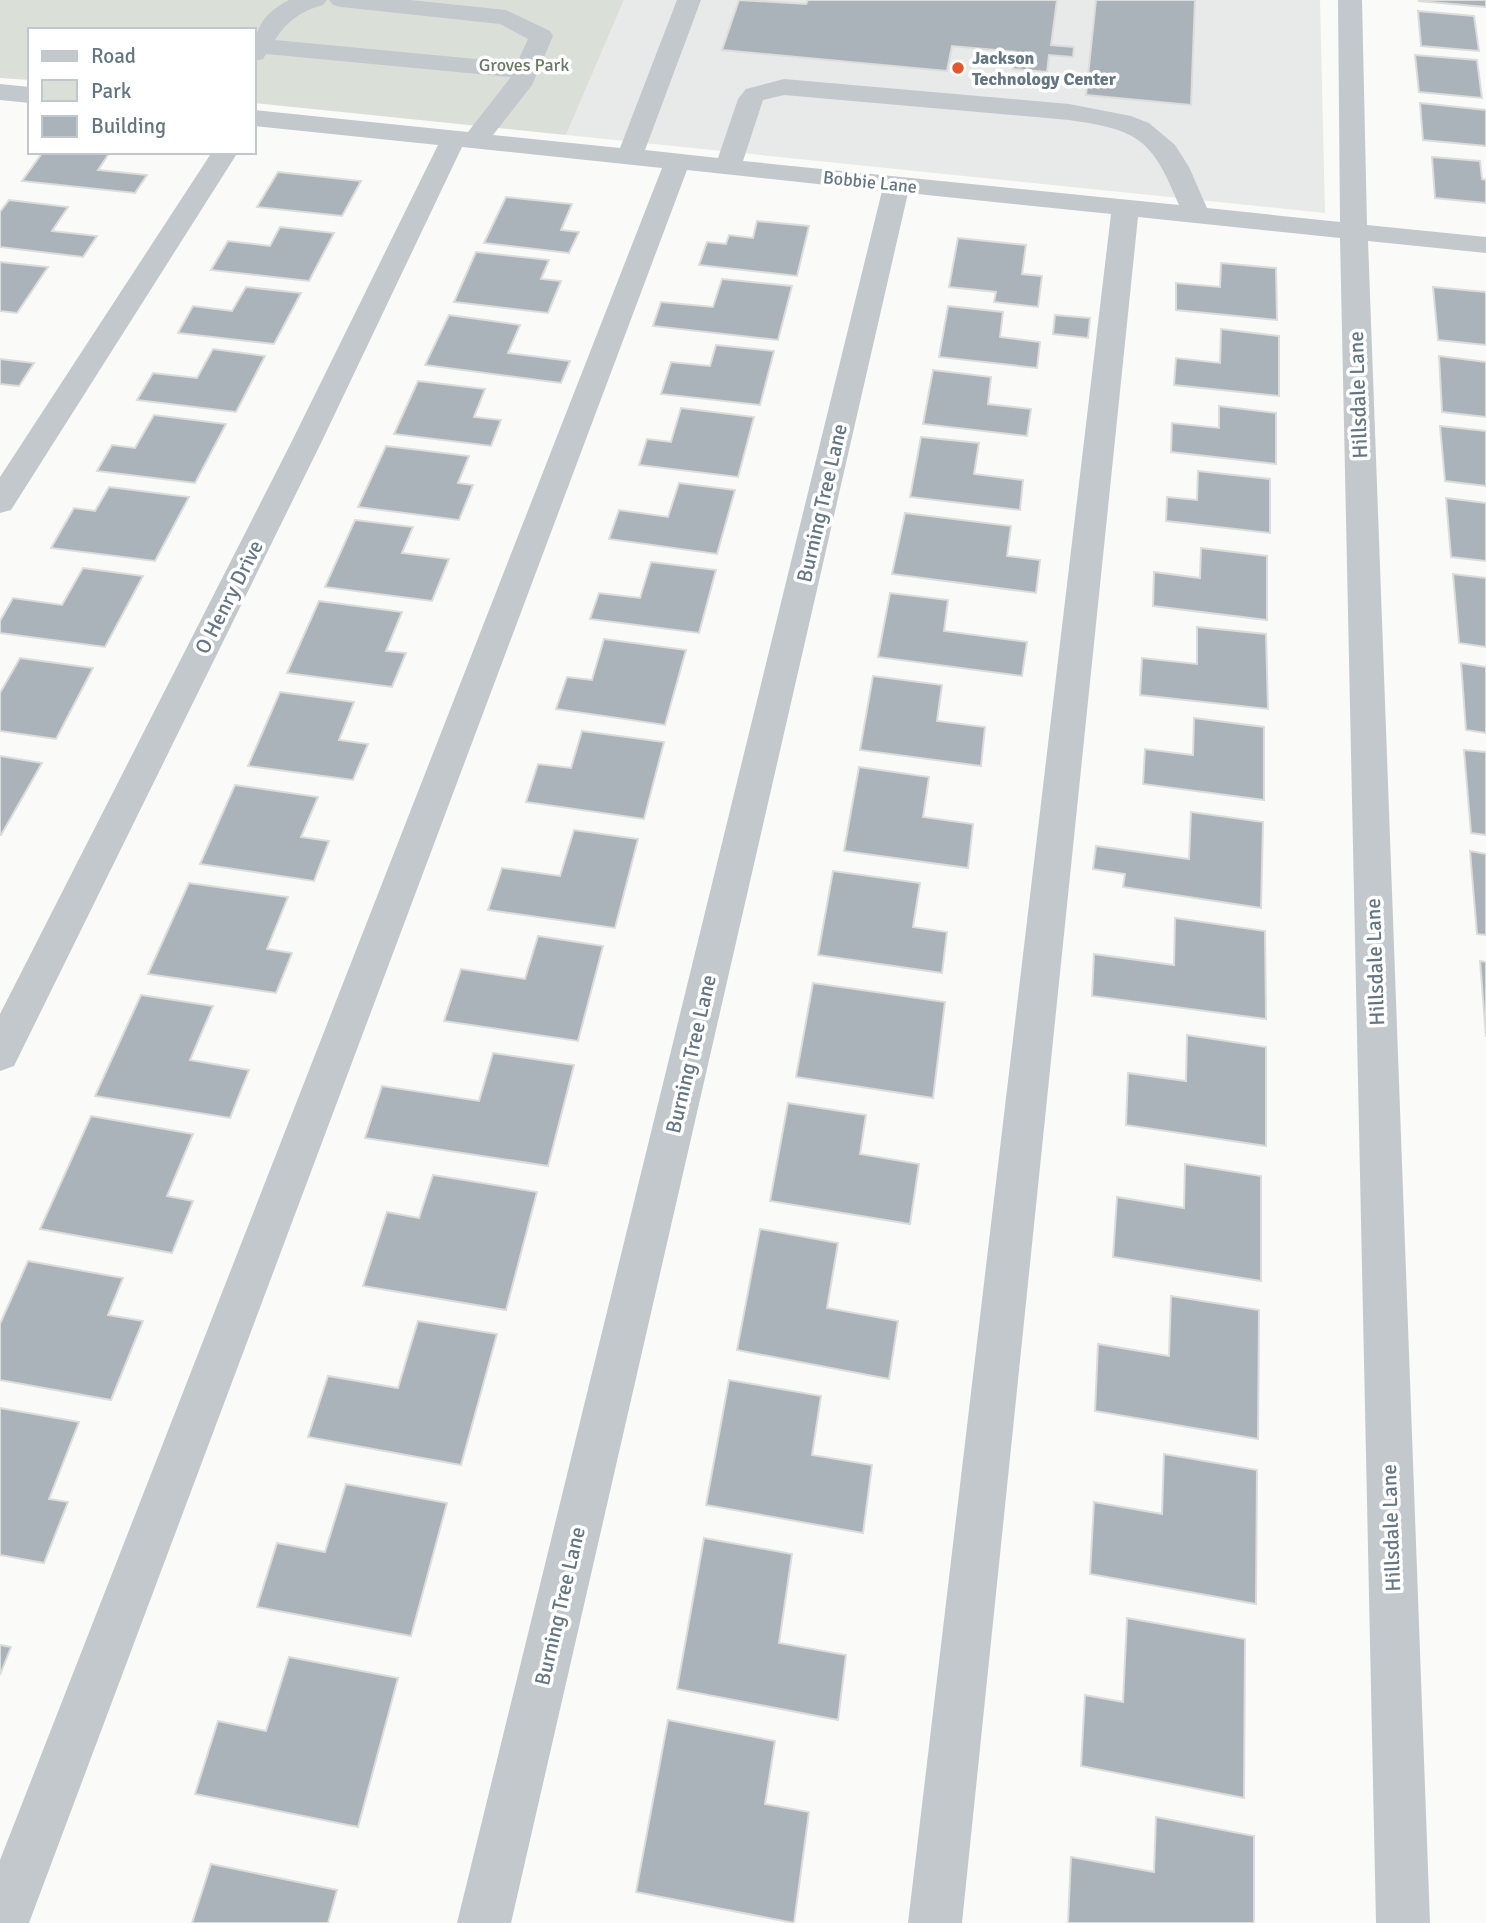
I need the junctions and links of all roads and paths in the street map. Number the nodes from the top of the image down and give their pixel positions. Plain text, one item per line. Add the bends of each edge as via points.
1 (315, 0) edge
2 (341, 0) edge
3 (689, 0) edge
4 (1350, 0) edge
5 (256, 50) edge
6 (526, 71) junction
7 (16, 94) edge
8 (0, 116) edge
9 (256, 118) edge
10 (465, 139) junction
11 (224, 154) edge
12 (629, 157) junction
13 (677, 162) junction
14 (728, 167) junction
15 (897, 185) junction
16 (1125, 209) junction
17 (1197, 216) junction
18 (1354, 233) junction
19 (1486, 245) edge
20 (0, 502) edge
21 (0, 1054) edge
22 (2, 1923) edge
23 (484, 1923) edge
24 (935, 1923) edge
25 (1403, 1923) edge

1 - 5 street via 305,1 274,21
2 - 6 street, O Henry Drive via 506,17 541,36
3 - 12 street
4 - 18 street, Hillsdale Lane
5 - 6 street
6 - 10 street, O Henry Drive via 520,85
7 - 8 street
9 - 10 street, Bobbie Lane
10 - 12 street, Bobbie Lane
10 - 21 street, O Henry Drive via 306,443
11 - 20 street
12 - 13 street, Bobbie Lane
13 - 14 street, Bobbie Lane
13 - 22 street
14 - 15 street, Bobbie Lane
14 - 17 street via 751,99 770,89 1069,112 1101,116 1149,131 1168,152
15 - 16 street, Bobbie Lane
15 - 23 street, Burning Tree Lane
16 - 17 street, Bobbie Lane
16 - 24 street
17 - 18 street, Bobbie Lane
18 - 19 street, Bobbie Lane
18 - 25 street, Hillsdale Lane

